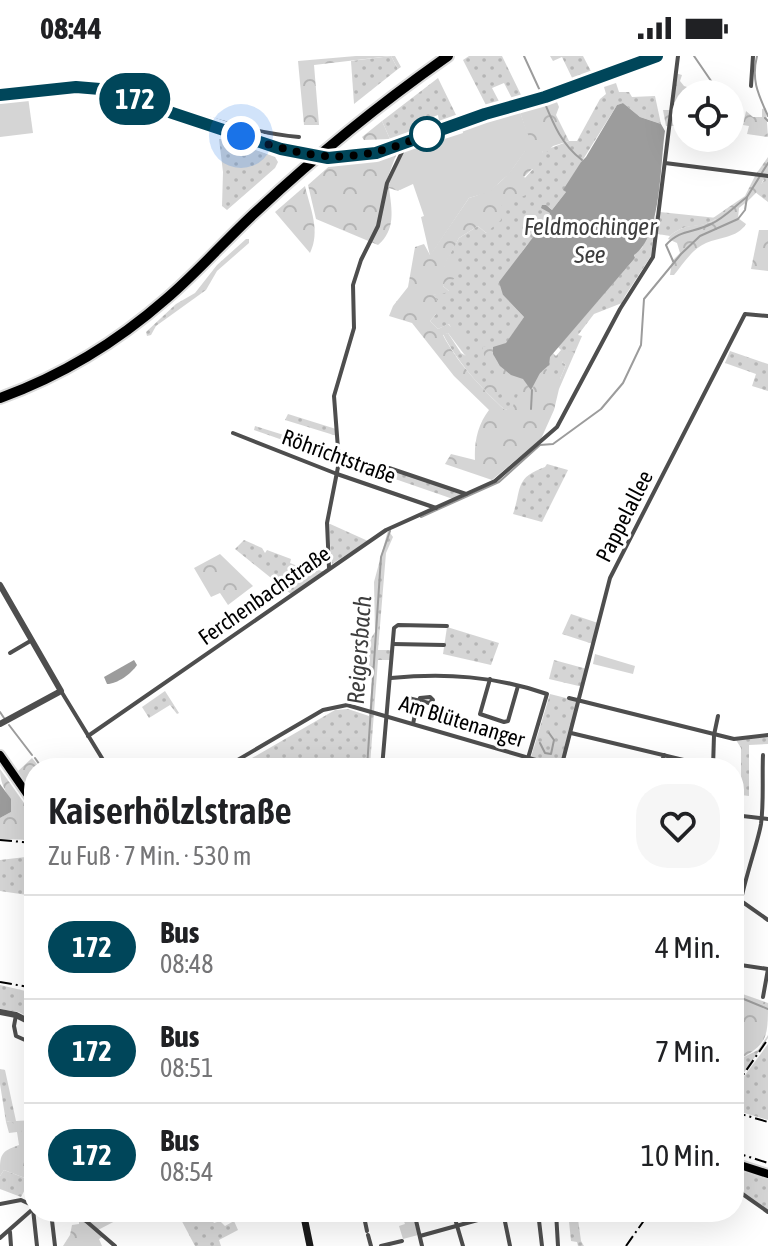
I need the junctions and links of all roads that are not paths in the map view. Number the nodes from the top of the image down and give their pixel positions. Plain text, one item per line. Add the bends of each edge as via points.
1 (437, 56) edge
2 (448, 56) edge
3 (657, 56) edge
4 (678, 56) edge
5 (753, 56) edge
6 (751, 86) dead end
7 (0, 96) edge
8 (177, 109) dead end
9 (222, 120) junction
10 (219, 128) junction
11 (299, 137) dead end
12 (402, 145) junction
13 (665, 163) junction
14 (763, 175) edge
15 (768, 316) edge
16 (0, 395) edge
17 (233, 433) dead end
18 (389, 468) dead end
19 (337, 474) junction
20 (466, 494) junction
21 (436, 508) junction
22 (331, 566) junction
23 (0, 585) edge
24 (447, 626) dead end
25 (32, 640) junction
26 (393, 644) junction
27 (444, 645) dead end
28 (10, 653) dead end
29 (391, 678) junction
30 (490, 679) junction
31 (518, 686) junction
32 (61, 691) junction
33 (408, 698) dead end
34 (569, 698) dead end
35 (579, 700) junction
36 (385, 715) junction
37 (718, 716) dead end
38 (0, 724) edge
39 (413, 724) junction
40 (571, 733) junction
41 (714, 735) junction
42 (768, 735) edge
43 (88, 736) junction
44 (0, 755) edge
45 (664, 755) junction
46 (763, 755) dead end
47 (102, 758) edge
48 (241, 758) edge
49 (383, 758) edge
50 (528, 758) joint
51 (565, 758) edge
52 (663, 758) edge
53 (675, 758) edge
54 (713, 758) edge
55 (0, 762) edge
56 (24, 792) edge
57 (24, 794) edge
58 (744, 816) edge
59 (765, 819) edge
60 (744, 893) edge
61 (744, 902) edge
62 (768, 920) edge
63 (744, 965) edge
64 (768, 969) edge
65 (763, 997) dead end
66 (0, 1012) edge
67 (16, 1015) junction
68 (24, 1019) edge
69 (24, 1040) edge
70 (744, 1168) edge
71 (768, 1176) edge
72 (744, 1195) edge
73 (24, 1202) edge
74 (0, 1204) edge
75 (768, 1212) edge
76 (24, 1217) edge
77 (35, 1222) edge
78 (52, 1222) edge
79 (87, 1222) edge
80 (305, 1222) edge
81 (365, 1222) edge
82 (416, 1222) edge
83 (456, 1222) edge
84 (470, 1222) edge
85 (505, 1222) edge
86 (539, 1222) edge
87 (557, 1222) edge
88 (457, 1226) junction
89 (10, 1232) junction
90 (420, 1236) junction
91 (0, 1238) edge
92 (402, 1241) dead end
93 (11, 1246) edge
94 (37, 1246) edge
95 (55, 1246) edge
96 (115, 1246) edge
97 (310, 1246) edge
98 (371, 1246) edge
99 (381, 1246) edge
100 (422, 1246) edge
101 (463, 1246) edge
102 (510, 1246) edge
103 (542, 1246) edge
104 (558, 1246) edge

1 - 16 highway via 317,150 132,319 62,364
2 - 16 highway via 337,140 134,325 74,364
3 - 12 street
4 - 13 street, Ferchenbachstraße
5 - 6 street
7 - 10 street via 100,89
8 - 9 street
9 - 10 street
9 - 11 street via 244,129
10 - 12 street, bridge via 298,153 344,157
12 - 19 street via 378,226 353,285 354,328 334,396
13 - 14 street
13 - 20 street, Ferchenbachstraße via 652,260 561,422 501,477
15 - 35 street, Pappelallee via 745,314 610,578
17 - 19 street, Röhrichtstraße
18 - 20 street
19 - 21 street, Röhrichtstraße
19 - 22 street via 327,523
20 - 21 street, Ferchenbachstraße
21 - 22 street, Ferchenbachstraße via 386,530
22 - 43 street, Ferchenbachstraße
23 - 25 street
24 - 26 street via 398,625
25 - 28 street
25 - 32 street
26 - 27 street
26 - 29 street
29 - 30 street
29 - 36 street
30 - 31 street
30 - 31 street via 480,714 504,722
31 - 50 street via 547,694
32 - 38 street
32 - 43 street
33 - 39 street via 419,700
34 - 35 street
35 - 40 street, Pappelallee
35 - 41 street
36 - 39 street, Am Blütenanger
36 - 48 street, Am Blütenanger via 347,705 323,710
36 - 49 street
37 - 41 street
39 - 50 street, Am Blütenanger
40 - 45 street
40 - 51 street, Pappelallee
41 - 42 street
41 - 54 street
43 - 47 street
44 - 56 main road
45 - 52 street
45 - 53 street
46 - 59 street
55 - 57 main road
58 - 59 street
59 - 60 street
61 - 62 street
63 - 64 street
64 - 65 street
66 - 67 street
67 - 68 street
67 - 69 street via 14,1031
70 - 71 main road
72 - 75 street
73 - 74 street
76 - 89 street
77 - 94 street
78 - 95 street
79 - 96 street
80 - 97 main road
81 - 98 street
82 - 90 street
83 - 88 street
84 - 88 street
85 - 102 street
86 - 103 street
87 - 104 street
88 - 90 street
88 - 101 street
89 - 91 street
89 - 93 street
90 - 100 street
92 - 99 street

